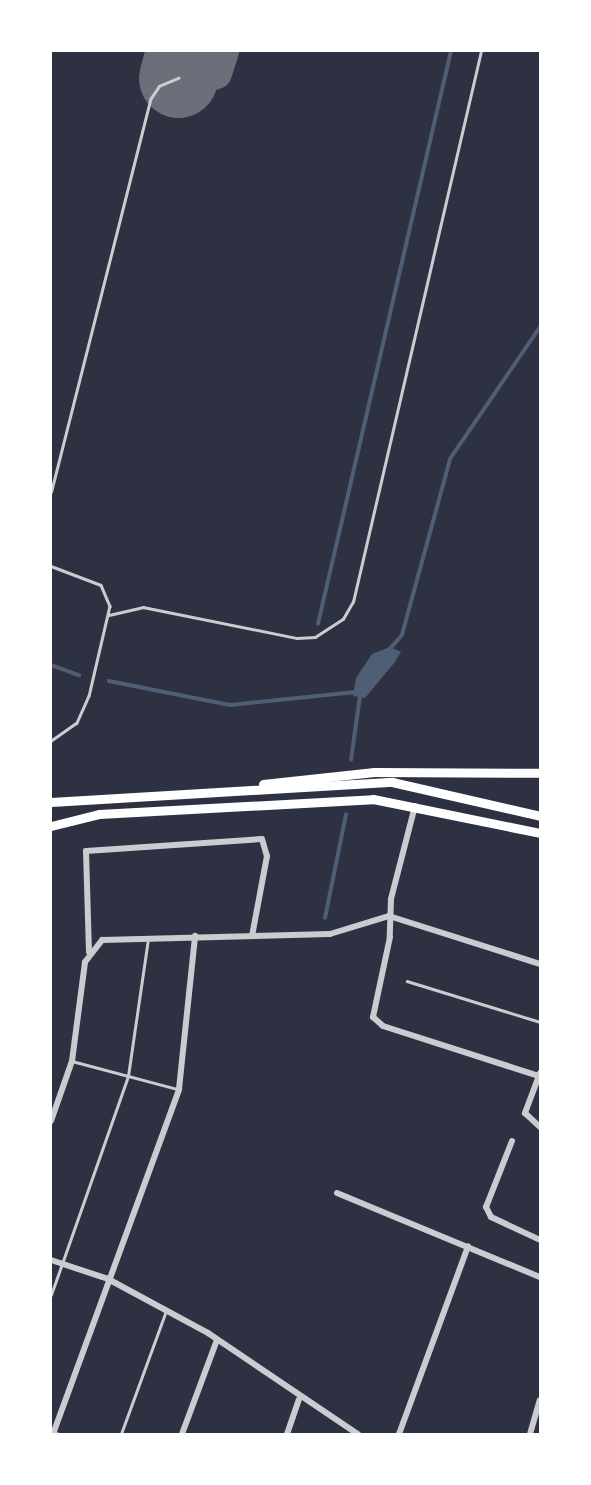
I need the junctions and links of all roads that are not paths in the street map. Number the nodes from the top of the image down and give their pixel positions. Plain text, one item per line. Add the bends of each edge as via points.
1 (481, 51) edge
2 (178, 78) dead end
3 (51, 492) edge
4 (51, 566) edge
5 (109, 615) junction
6 (51, 741) edge
7 (540, 773) edge
8 (223, 791) junction
9 (51, 802) edge
10 (415, 807) junction
11 (540, 816) edge
12 (51, 826) edge
13 (540, 833) edge
14 (389, 916) junction
15 (148, 936) junction
16 (195, 936) junction
17 (252, 936) junction
18 (89, 952) junction
19 (540, 964) edge
20 (407, 981) dead end
21 (540, 1023) edge
22 (72, 1061) junction
23 (539, 1074) edge
24 (128, 1076) junction
25 (179, 1089) junction
26 (51, 1121) edge
27 (540, 1127) edge
28 (512, 1141) dead end
29 (337, 1193) dead end
30 (540, 1240) edge
31 (468, 1246) junction
32 (51, 1260) edge
33 (62, 1264) junction
34 (540, 1277) edge
35 (108, 1279) junction
36 (51, 1296) edge
37 (166, 1311) junction
38 (218, 1340) junction
39 (299, 1400) junction
40 (540, 1400) edge
41 (54, 1433) edge
42 (121, 1434) edge
43 (182, 1434) edge
44 (287, 1434) edge
45 (358, 1434) edge
46 (399, 1434) edge
47 (530, 1434) edge

1 - 5 lane via 353,602 343,619 322,634 297,638 143,607
2 - 3 lane via 159,86 150,98
4 - 5 lane via 101,584
5 - 6 lane via 89,696 77,723
7 - 8 main road via 374,772
8 - 9 main road
8 - 11 main road via 392,782
10 - 12 main road via 373,799 99,814
10 - 13 main road
10 - 14 street
14 - 17 street via 330,934
14 - 19 street
14 - 23 street via 388,949 371,1009 377,1023
15 - 16 street
15 - 18 street via 111,937
15 - 24 lane
16 - 17 street
16 - 25 street
17 - 18 street via 267,856 262,839 86,850
18 - 22 street
20 - 21 lane
22 - 24 lane
22 - 26 street
23 - 27 street via 525,1113
24 - 25 lane
24 - 33 lane
25 - 35 street
28 - 30 street via 486,1207 491,1217
29 - 31 street
31 - 34 street
31 - 46 street
32 - 33 street
33 - 35 street
33 - 36 lane
35 - 37 street
35 - 41 street
37 - 38 street
37 - 42 lane
38 - 39 street
38 - 43 street
39 - 44 street
39 - 45 street
40 - 47 street

